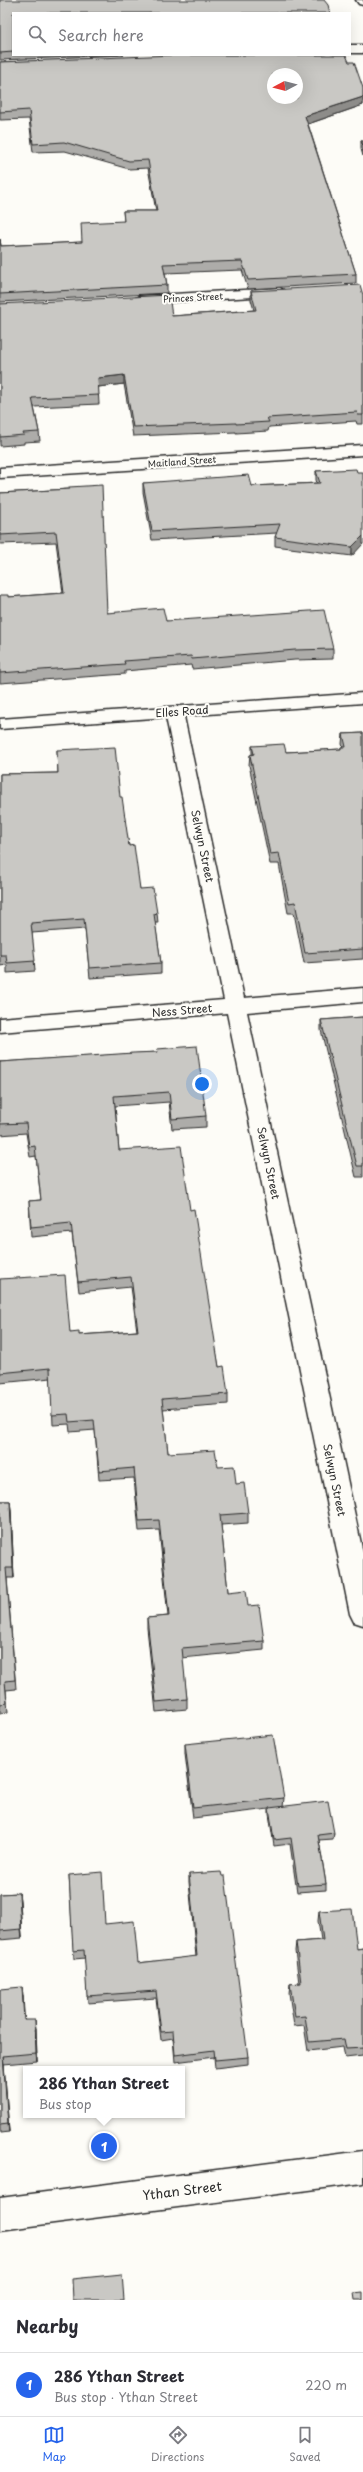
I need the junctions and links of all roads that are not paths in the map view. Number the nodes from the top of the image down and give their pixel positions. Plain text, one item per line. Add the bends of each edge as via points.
1 (363, 49) edge
2 (351, 50) edge
3 (292, 292) edge
4 (126, 301) edge
5 (363, 450) edge
6 (0, 473) edge
7 (363, 698) edge
8 (174, 712) junction
9 (0, 724) edge
10 (363, 995) edge
11 (237, 1006) junction
12 (0, 1025) edge
13 (363, 1614) edge
14 (363, 2167) edge
15 (0, 2214) edge

1 - 2 street
3 - 4 street, Princes Street
5 - 6 street, Maitland Street
7 - 8 street, Elles Road
8 - 9 street, Elles Road
8 - 11 street, Selwyn Street
10 - 11 street, Ness Street
11 - 12 street, Ness Street
11 - 13 street, Selwyn Street
14 - 15 street, Ythan Street

